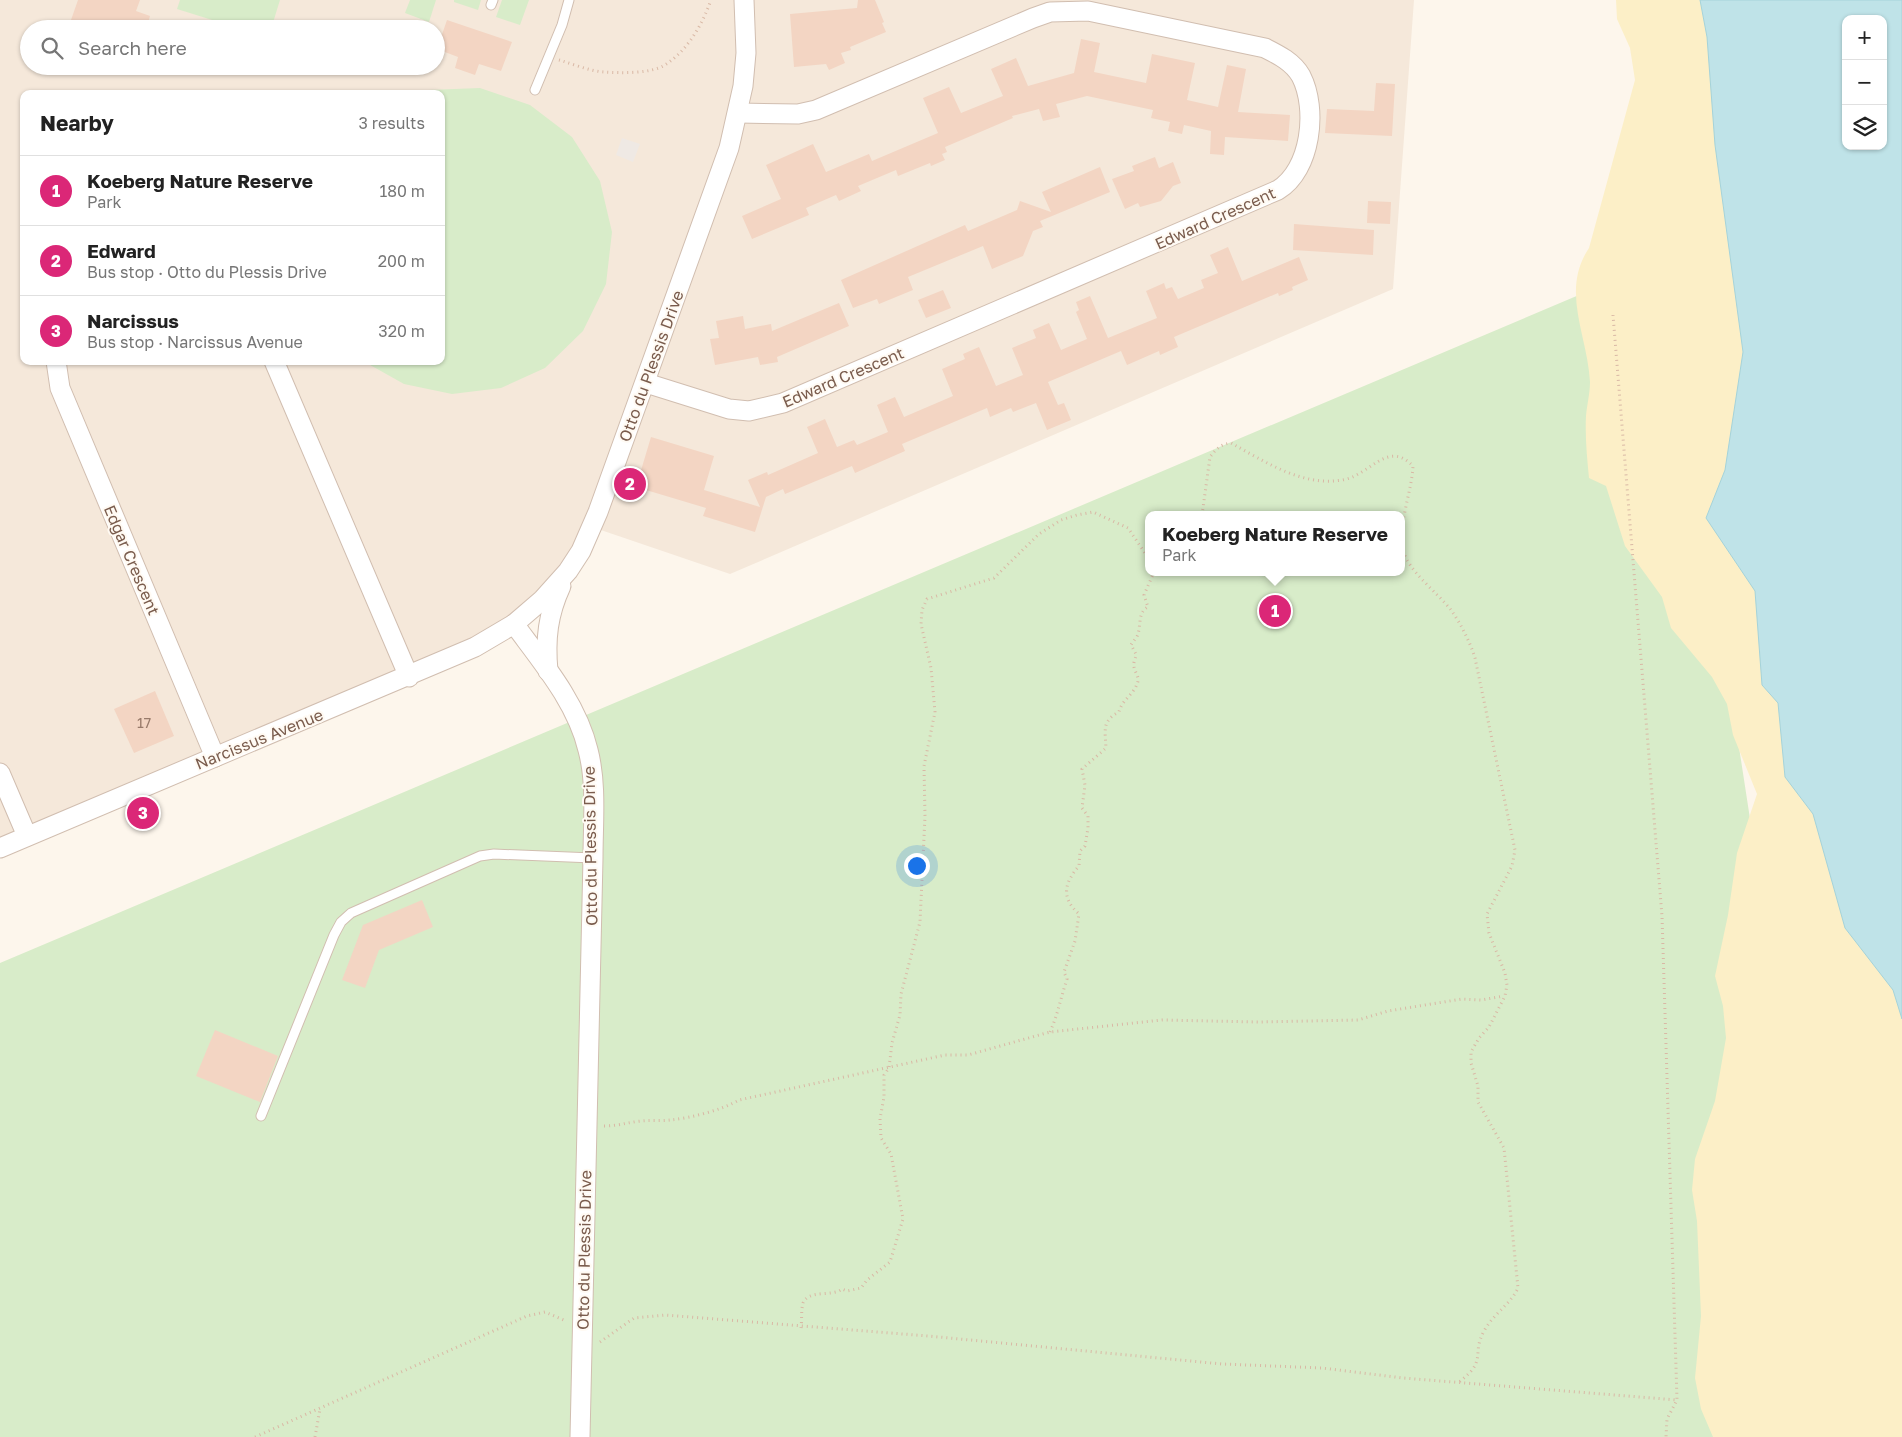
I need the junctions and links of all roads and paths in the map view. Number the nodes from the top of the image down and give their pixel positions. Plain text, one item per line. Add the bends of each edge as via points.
1 (568, 0) edge
2 (711, 0) edge
3 (744, 0) edge
4 (548, 58) junction
5 (535, 90) dead end
6 (738, 113) junction
7 (1614, 315) dead end
8 (57, 365) edge
9 (276, 365) edge
10 (646, 383) junction
11 (1203, 511) edge
12 (1405, 511) edge
13 (1145, 553) edge
14 (1405, 557) edge
15 (568, 571) junction
16 (1152, 576) edge
17 (514, 624) junction
18 (548, 672) junction
19 (409, 677) junction
20 (215, 756) junction
21 (0, 773) edge
22 (27, 836) junction
23 (0, 848) edge
24 (593, 858) junction
25 (1504, 996) junction
26 (1050, 1032) junction
27 (889, 1068) junction
28 (261, 1116) dead end
29 (587, 1125) junction
30 (582, 1327) junction
31 (801, 1328) junction
32 (600, 1342) dead end
33 (1459, 1382) junction
34 (1677, 1400) junction
35 (320, 1409) junction
36 (255, 1437) edge
37 (315, 1437) edge
38 (580, 1437) edge
39 (1666, 1437) edge

1 - 4 lane
2 - 4 path via 694,36 664,65 644,71 603,72
3 - 6 street, Otto du Plessis Drive via 746,53
4 - 5 lane
6 - 10 street, Otto du Plessis Drive via 729,148
6 - 10 street, Edward Crescent via 782,115 816,110 1033,18 1050,12 1088,11 1265,48 1280,55 1292,65 1306,88 1308,134 1300,169 1288,184 1278,190 783,404 749,411 729,409
7 - 34 path via 1662,916
8 - 20 street, Edgar Crescent via 60,388
9 - 19 street
10 - 15 street, Otto du Plessis Drive via 598,512 581,551
11 - 12 path via 1210,457 1223,444 1231,443 1272,466 1320,480 1341,481 1354,477 1388,456 1397,456 1413,466
13 - 27 path via 1128,528 1093,512 1077,515 1060,520 1039,534 994,578 927,599 921,624 931,668 935,712 924,766 920,922 900,994 900,1015
14 - 25 path via 1451,611 1471,646 1515,850 1512,866 1487,914 1489,933 1505,973 1507,985
15 - 17 street, Otto du Plessis Drive
15 - 18 street via 550,614
16 - 26 path via 1144,595 1148,607 1140,616 1138,632 1131,645 1136,654 1133,664 1138,683 1121,703 1119,712 1106,721 1106,748 1082,769 1085,796 1082,808 1088,816 1088,835 1080,851 1079,866 1068,878 1067,897 1069,905 1079,914 1079,924 1064,972 1067,979 1059,1011
17 - 18 street, Otto du Plessis Drive
17 - 19 street, Narcissus Avenue via 475,647
18 - 24 street, Otto du Plessis Drive via 568,702 588,750 593,797
19 - 20 street, Narcissus Avenue
20 - 22 street, Narcissus Avenue
21 - 22 street
22 - 23 street, Narcissus Avenue
24 - 28 lane via 480,856 374,900 351,913 341,922 334,936
24 - 29 street, Otto du Plessis Drive
25 - 26 path via 1388,1011 1358,1020 1162,1020
25 - 33 path via 1489,1027 1471,1052 1471,1063 1478,1086 1478,1102 1504,1148 1518,1288 1484,1331 1474,1371
26 - 27 path via 968,1055 946,1055
27 - 29 path via 739,1100 720,1106 713,1112 622,1126
27 - 31 path via 884,1075 881,1138 890,1154 903,1212 890,1262 861,1288 847,1291 842,1288 837,1293 808,1298 804,1303
29 - 30 street, Otto du Plessis Drive
30 - 35 path via 545,1312 527,1316
30 - 38 street, Otto du Plessis Drive
31 - 32 path via 647,1315 624,1322
31 - 33 path via 928,1336 1212,1363 1322,1368
33 - 34 path
34 - 39 path via 1667,1419
35 - 36 path
35 - 37 path

